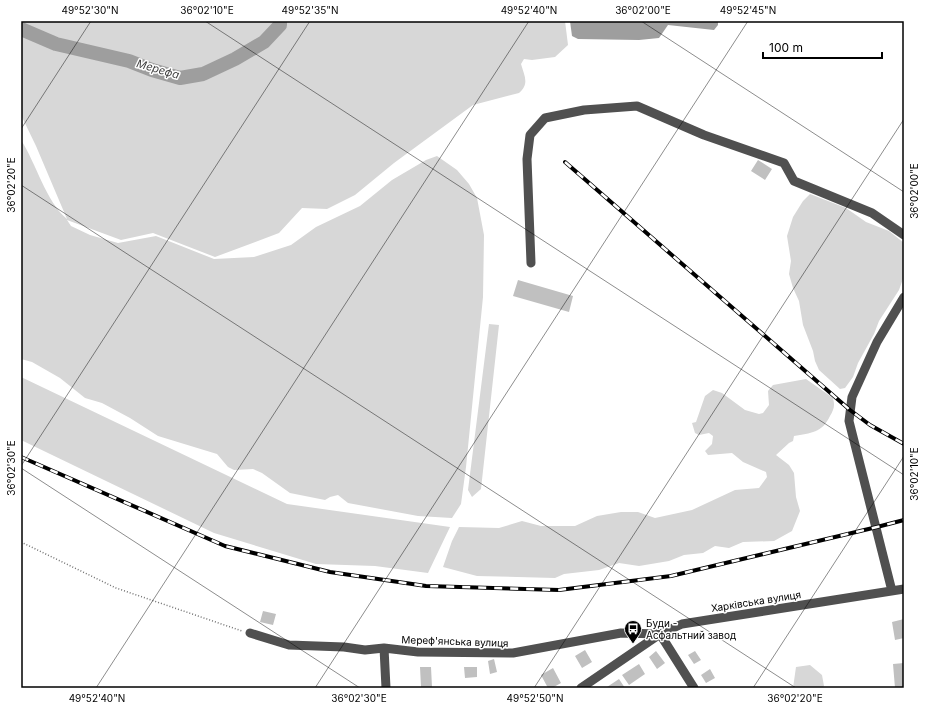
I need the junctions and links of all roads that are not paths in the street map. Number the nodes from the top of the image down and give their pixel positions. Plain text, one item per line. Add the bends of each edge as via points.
1 (904, 235) edge
2 (531, 263) dead end
3 (904, 297) edge
4 (904, 589) edge
5 (892, 591) junction
6 (250, 634) road end
7 (660, 634) junction
8 (384, 648) junction
9 (386, 688) edge
10 (581, 688) edge
11 (694, 688) edge

1 - 2 street via 872,212 794,181 784,163 637,106 584,110 545,118 530,135 527,159
3 - 5 street via 877,342 852,397 849,421
4 - 5 street, Харківська вулиця
5 - 7 street, Харківська вулиця via 682,624
6 - 8 street, Мереф'янська вулиця via 288,645 364,650
7 - 8 street, Мереф'янська вулиця via 621,634 513,654 418,652
7 - 10 street, Харківська вулиця
7 - 11 street
8 - 9 street

